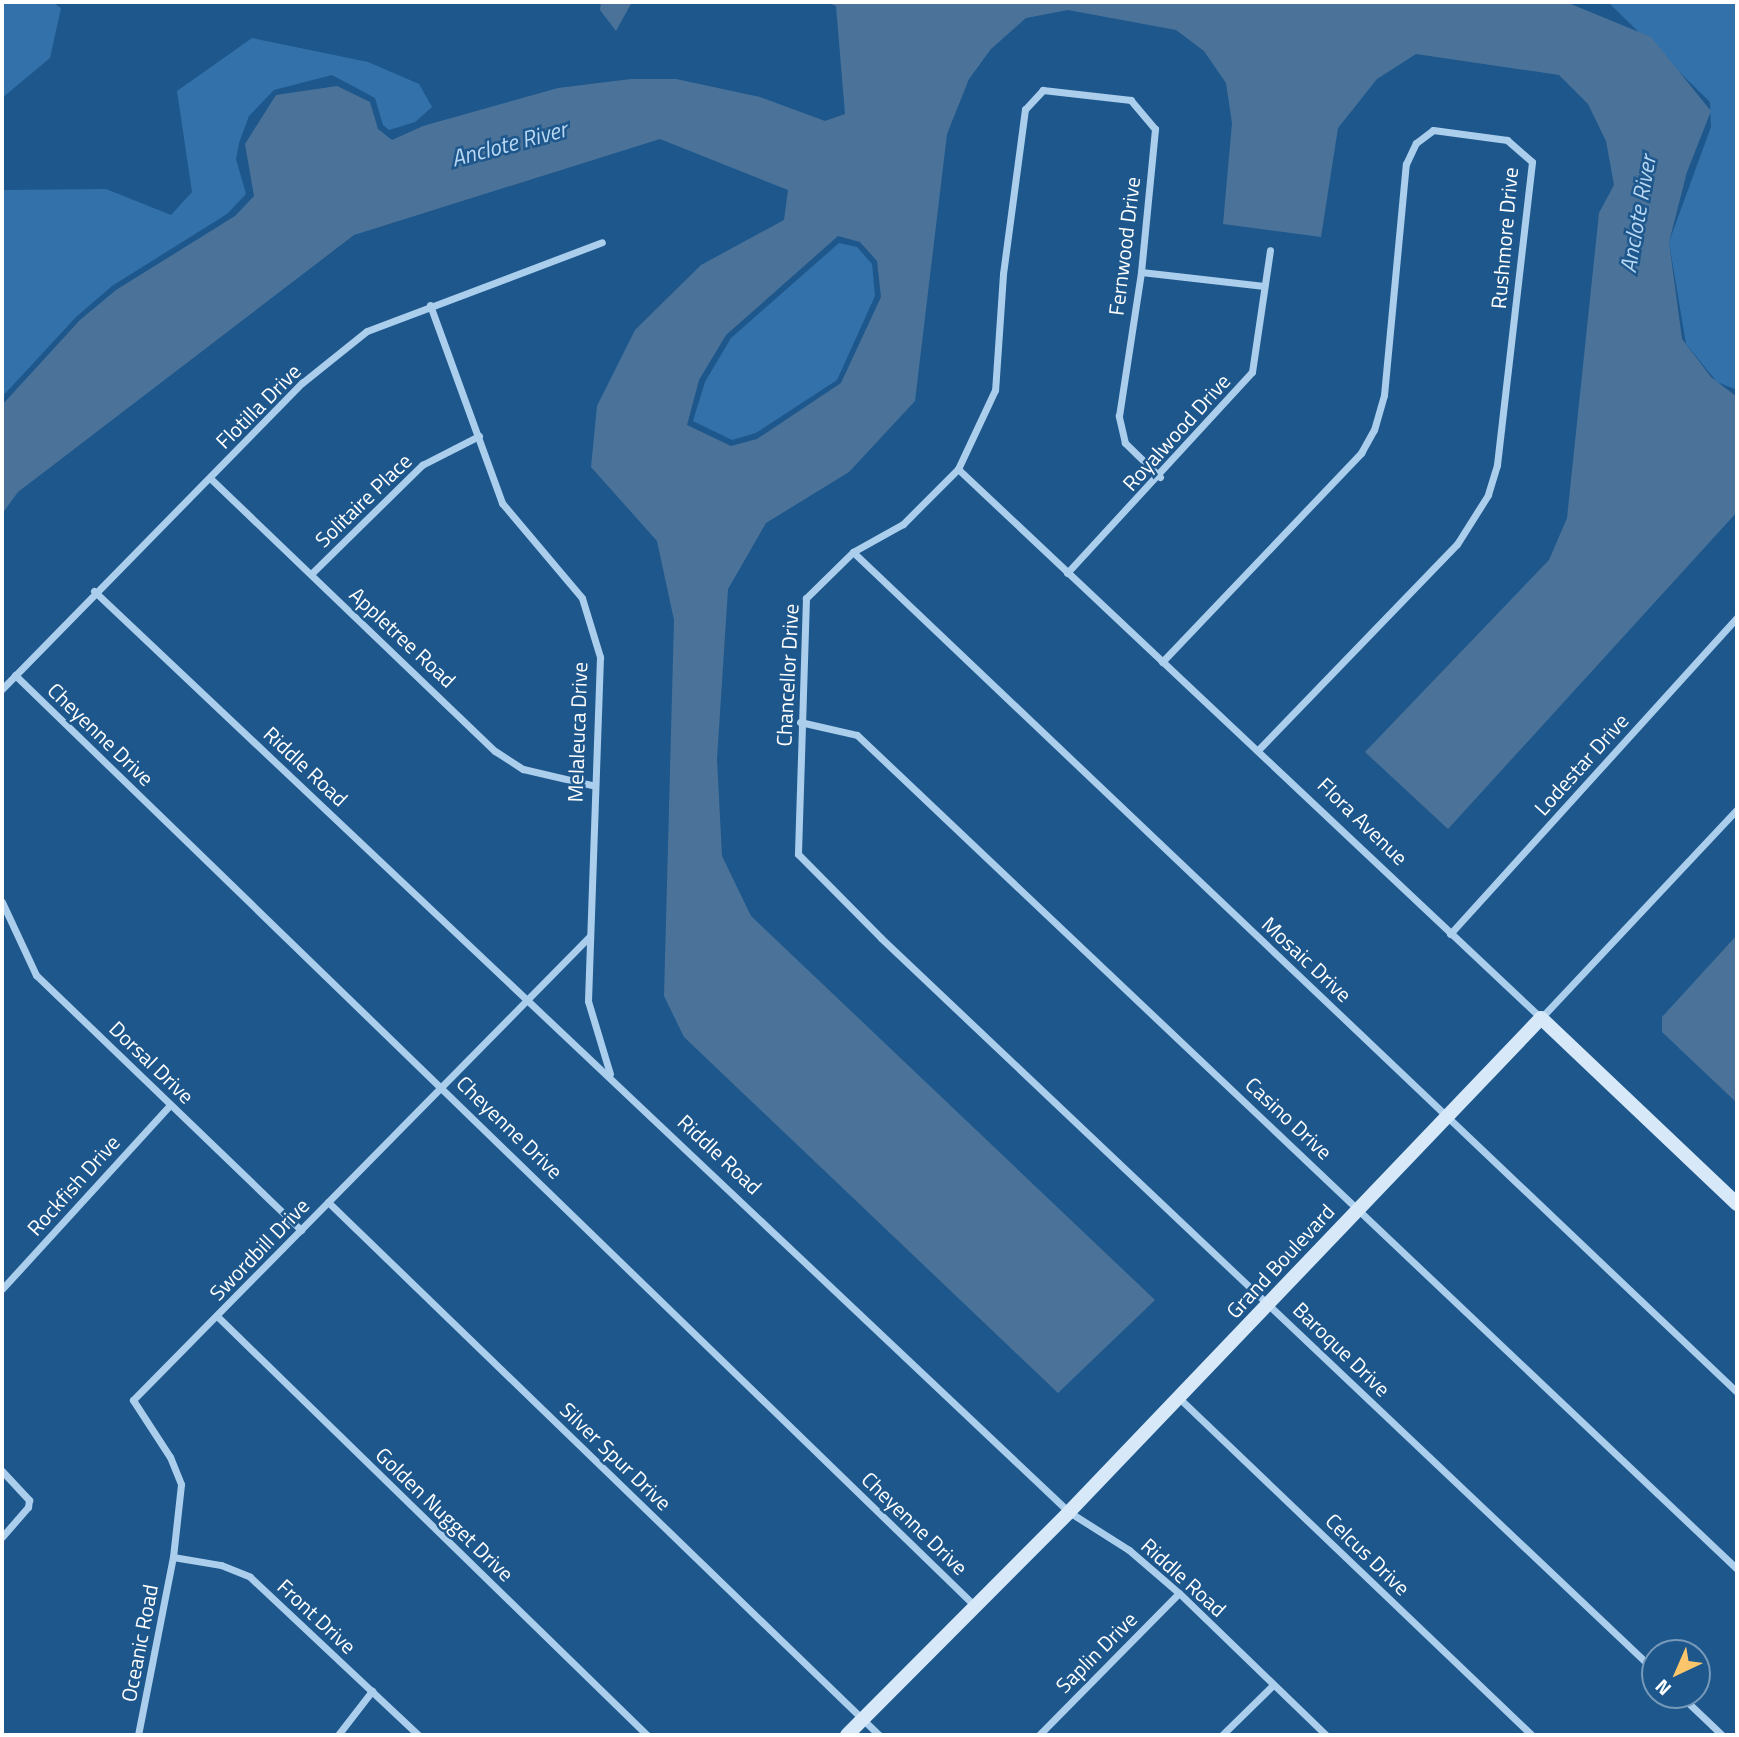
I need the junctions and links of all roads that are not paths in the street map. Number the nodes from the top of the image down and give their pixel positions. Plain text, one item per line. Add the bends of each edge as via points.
1 (1043, 90) joint
2 (602, 242) dead end
3 (1270, 250) dead end
4 (1141, 272) junction
5 (1264, 286) junction
6 (430, 305) junction
7 (479, 436) junction
8 (958, 469) junction
9 (1160, 477) junction
10 (211, 479) junction
11 (853, 552) junction
12 (1067, 573) junction
13 (311, 574) junction
14 (94, 591) junction
15 (1737, 617) edge
16 (1162, 662) junction
17 (15, 675) junction
18 (2, 690) edge
19 (800, 722) junction
20 (1258, 750) junction
21 (592, 785) junction
22 (1737, 809) edge
23 (2, 902) edge
24 (1450, 934) junction
25 (590, 936) junction
26 (881, 938) joint
27 (527, 997) junction
28 (1541, 1018) junction
29 (610, 1075) junction
30 (443, 1087) junction
31 (170, 1105) junction
32 (1447, 1115) junction
33 (328, 1202) junction
34 (1737, 1204) edge
35 (1359, 1208) junction
36 (301, 1230) junction
37 (2, 1289) edge
38 (1269, 1305) junction
39 (218, 1317) junction
40 (1737, 1392) edge
41 (1179, 1398) junction
42 (2, 1471) edge
43 (1069, 1512) junction
44 (2, 1537) edge
45 (173, 1557) junction
46 (1737, 1569) edge
47 (1179, 1592) junction
48 (976, 1607) junction
49 (1641, 1658) edge
50 (1273, 1685) junction
51 (372, 1691) junction
52 (1695, 1709) edge
53 (862, 1719) junction
54 (138, 1735) edge
55 (338, 1735) edge
56 (418, 1735) edge
57 (648, 1735) edge
58 (847, 1735) edge
59 (879, 1735) edge
60 (1039, 1735) edge
61 (1222, 1735) edge
62 (1326, 1735) edge
63 (1532, 1735) edge
64 (1722, 1735) edge

1 - 4 street, Fernwood Drive via 1131,100 1155,129
1 - 8 street, Chancellor Drive via 1025,109 1003,274 995,390
2 - 6 street, Flotilla Drive
3 - 5 street, Royalwood Drive
4 - 5 street
4 - 9 street, Fernwood Drive via 1119,416 1125,443
5 - 9 street, Royalwood Drive via 1252,372
6 - 7 street, Melaleuca Drive
6 - 10 street, Flotilla Drive via 367,331 302,383
7 - 13 street, Solitaire Place via 422,465
7 - 21 street, Melaleuca Drive via 502,503 582,598 600,657
8 - 11 street, Chancellor Drive via 903,524
8 - 12 street, Flora Avenue
9 - 12 street, Royalwood Drive
10 - 13 street, Appletree Road
10 - 14 street, Flotilla Drive
11 - 19 street, Chancellor Drive via 806,598
11 - 32 street, Mosaic Drive
12 - 16 street, Flora Avenue
13 - 21 street, Appletree Road via 495,751 523,769
14 - 17 street, Flotilla Drive
14 - 27 street, Riddle Road
15 - 24 street, Lodestar Drive
16 - 20 street, Flora Avenue
16 - 20 street, Rushmore Drive via 1361,453 1374,430 1384,395 1406,164 1416,144 1433,130 1507,140 1532,162 1497,465 1488,495 1457,544
17 - 18 street, Flotilla Drive
17 - 30 street, Cheyenne Drive
19 - 26 street, Chancellor Drive via 798,854
19 - 35 street, Casino Drive via 857,735
20 - 24 street, Flora Avenue
21 - 25 street, Melaleuca Drive
22 - 28 street, Grand Boulevard
23 - 31 street, Dorsal Drive via 36,975
24 - 28 street, Flora Avenue
25 - 27 street, Swordbill Drive
25 - 29 street, Melaleuca Drive via 589,1001
26 - 38 street, Baroque Drive
27 - 29 street, Riddle Road
27 - 30 street, Swordbill Drive
28 - 32 street, Grand Boulevard
28 - 34 street, Flora Avenue
29 - 43 street, Riddle Road
30 - 33 street, Swordbill Drive
30 - 48 street, Cheyenne Drive
31 - 36 street, Dorsal Drive
31 - 37 street, Rockfish Drive
32 - 35 street, Grand Boulevard
32 - 40 street, Mosaic Drive
33 - 36 street, Swordbill Drive
33 - 53 street, Silver Spur Drive
35 - 38 street, Grand Boulevard
35 - 46 street, Casino Drive
36 - 39 street, Swordbill Drive
38 - 41 street, Grand Boulevard
38 - 49 street, Baroque Drive
39 - 45 street, Swordbill Drive via 133,1400 170,1457 181,1484
39 - 57 street, Golden Nugget Drive
41 - 43 street, Grand Boulevard
41 - 63 street, Celcus Drive
42 - 44 street via 26,1494 28,1507
43 - 47 street, Riddle Road via 1129,1550
43 - 48 street, Grand Boulevard
45 - 51 street, Front Drive via 221,1565 250,1577
45 - 54 street, Oceanic Road
47 - 50 street, Riddle Road
47 - 60 street, Saplin Drive
48 - 53 street, Grand Boulevard
50 - 61 street
50 - 62 street, Riddle Road
51 - 55 street
51 - 56 street, Front Drive
52 - 64 street
53 - 58 street, Grand Boulevard
53 - 59 street, Silver Spur Drive

